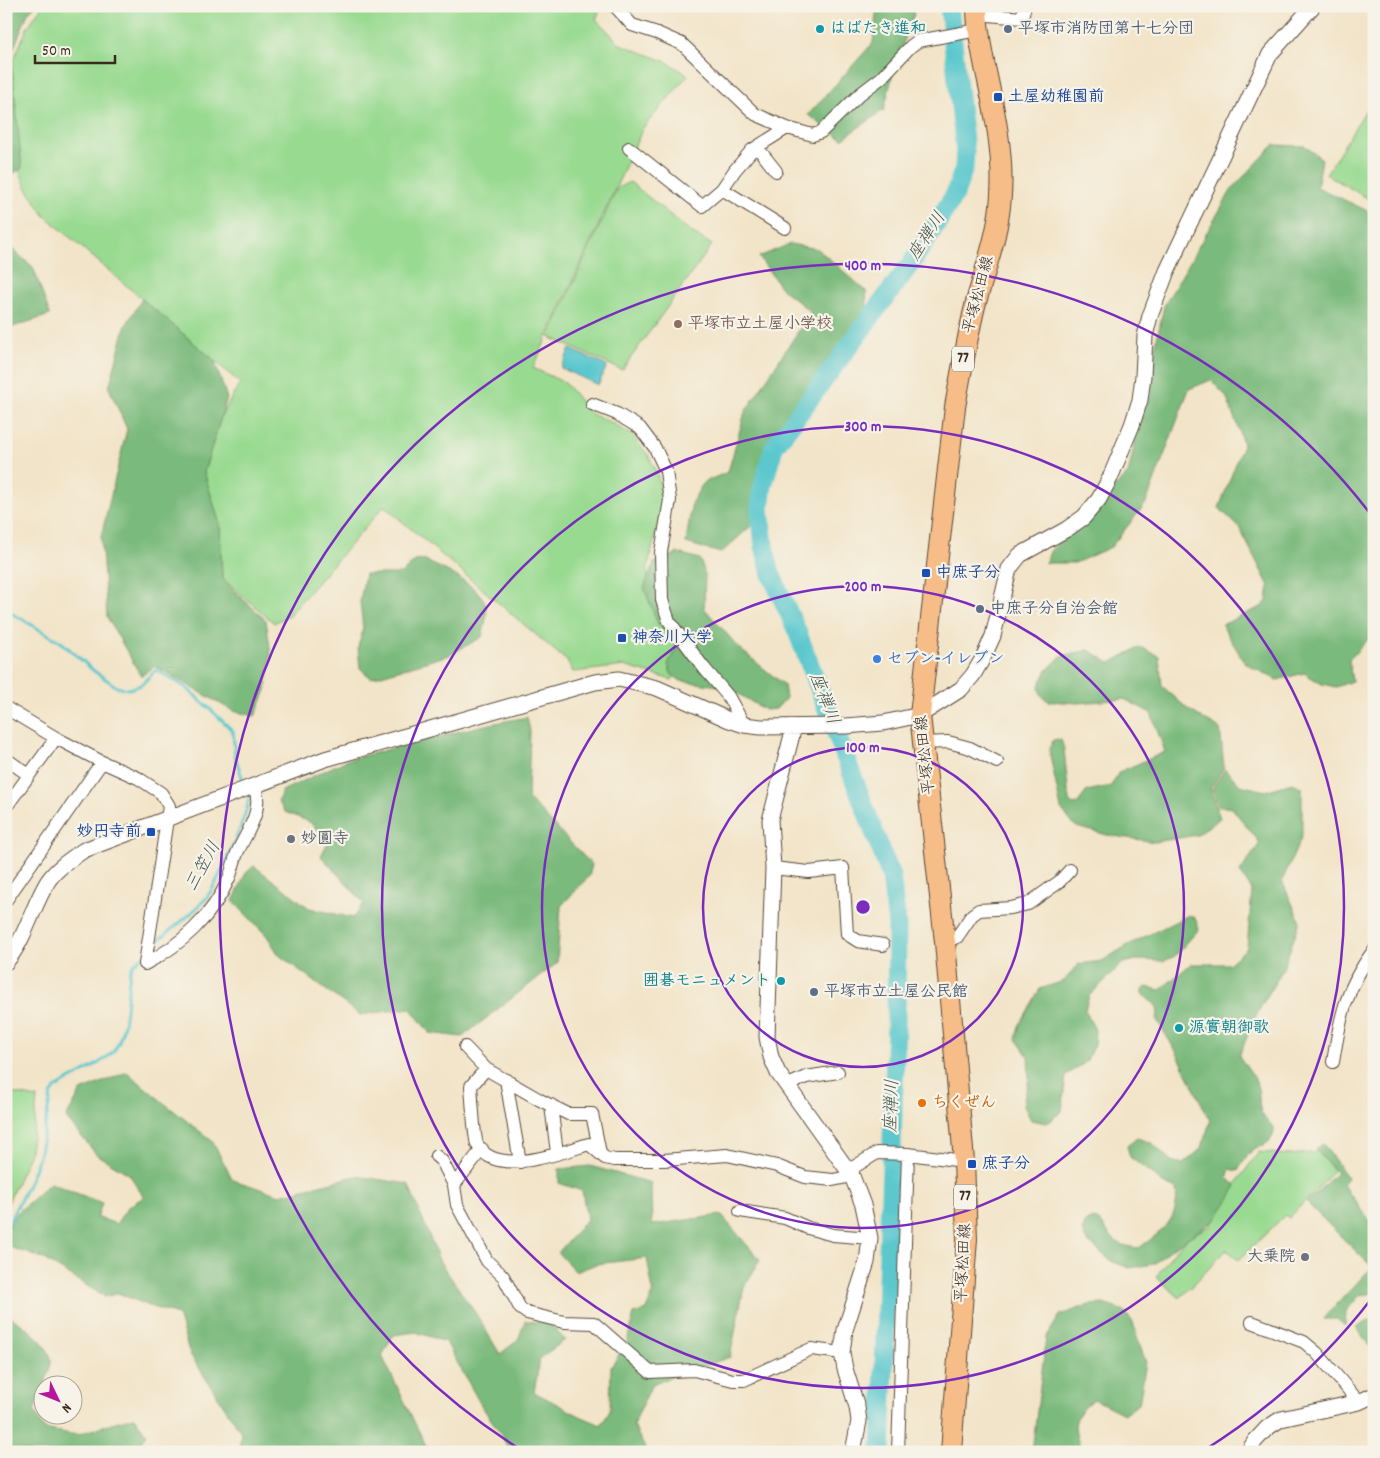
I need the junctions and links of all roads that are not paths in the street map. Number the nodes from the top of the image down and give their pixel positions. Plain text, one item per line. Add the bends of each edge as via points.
1 (615, 6) edge
2 (1025, 6) edge
3 (1308, 8) edge
4 (977, 17) edge
5 (787, 128) junction
6 (757, 147) junction
7 (629, 148) dead end
8 (776, 171) dead end
9 (722, 189) junction
10 (785, 228) dead end
11 (592, 404) dead end
12 (6, 708) edge
13 (920, 715) junction
14 (744, 725) junction
15 (794, 727) junction
16 (56, 738) junction
17 (924, 743) junction
18 (6, 759) edge
19 (102, 762) junction
20 (997, 762) dead end
21 (29, 775) junction
22 (247, 788) junction
23 (6, 807) edge
24 (167, 818) junction
25 (773, 868) junction
26 (1070, 870) dead end
27 (6, 900) edge
28 (945, 942) junction
29 (883, 945) dead end
30 (1374, 950) edge
31 (6, 962) edge
32 (465, 1047) dead end
33 (1333, 1062) dead end
34 (486, 1069) junction
35 (838, 1072) dead end
36 (506, 1080) junction
37 (786, 1086) junction
38 (551, 1105) junction
39 (482, 1149) junction
40 (557, 1153) junction
41 (600, 1153) junction
42 (906, 1154) junction
43 (436, 1156) dead end
44 (964, 1161) junction
45 (520, 1162) junction
46 (852, 1176) junction
47 (454, 1185) junction
48 (740, 1211) dead end
49 (870, 1238) junction
50 (1252, 1322) dead end
51 (842, 1353) junction
52 (1374, 1395) edge
53 (1359, 1402) junction
54 (853, 1452) edge
55 (898, 1452) edge
56 (951, 1452) edge
57 (1248, 1452) edge

1 - 5 street via 632,25 682,44 755,114
2 - 4 street via 1022,18
3 - 13 street via 1270,54 1167,271 1145,336 1140,400 1099,499 1084,517 1020,555 1009,569 993,636 973,675 961,690
4 - 5 street via 944,35 918,41 911,46 821,132 813,135
4 - 13 main road, 平塚松田線 / 77 via 995,114 1001,160 1001,196 996,232 963,359 955,407
5 - 6 street
6 - 8 street
6 - 9 street
7 - 9 street via 702,206
9 - 10 street
11 - 14 street via 640,428 666,471 670,500 661,552 662,600 669,621 728,696
12 - 16 street
13 - 15 street via 883,723
13 - 17 main road, 平塚松田線 / 77
14 - 15 street
14 - 22 street via 657,688 619,680 603,681 334,757
15 - 25 street via 770,820
16 - 19 street
16 - 21 street
17 - 20 street via 948,742 970,748
17 - 28 main road, 平塚松田線 / 77
18 - 21 street
19 - 24 street via 138,778 161,793 169,806
19 - 27 street
21 - 23 street
22 - 24 street
22 - 24 street via 256,792 258,808 255,820 238,850 218,902 195,928 164,954 146,964
24 - 31 street via 84,850 65,864 49,880 24,934
25 - 29 street via 809,872 843,868 847,934 858,942
25 - 37 street via 768,1037 771,1057
26 - 28 street via 1028,904 979,910 957,937
28 - 44 main road, 平塚松田線 / 77
30 - 33 street via 1349,991 1340,1019
32 - 34 street
34 - 36 street
34 - 39 street via 471,1086 477,1144
35 - 37 street via 806,1077
36 - 38 street
36 - 45 street
37 - 46 street
38 - 40 street
38 - 41 street via 568,1114 592,1114
39 - 45 street via 503,1162
39 - 47 street
40 - 41 street via 589,1144
40 - 45 street
41 - 46 street via 615,1160 727,1155 777,1166 805,1177 833,1180
42 - 44 street
42 - 46 street via 874,1154 854,1167
42 - 55 street
43 - 47 street
44 - 56 main road, 平塚松田線 / 77 via 967,1239
46 - 49 street
47 - 51 street via 457,1206 487,1261 503,1276 520,1308 527,1313 564,1322 594,1323 650,1372 694,1370 744,1380 811,1349
48 - 49 street via 785,1218 833,1235
49 - 51 street via 867,1262 845,1330
50 - 53 street via 1304,1342 1318,1353
51 - 54 street via 859,1421
52 - 53 street
53 - 57 street via 1281,1419 1255,1441

